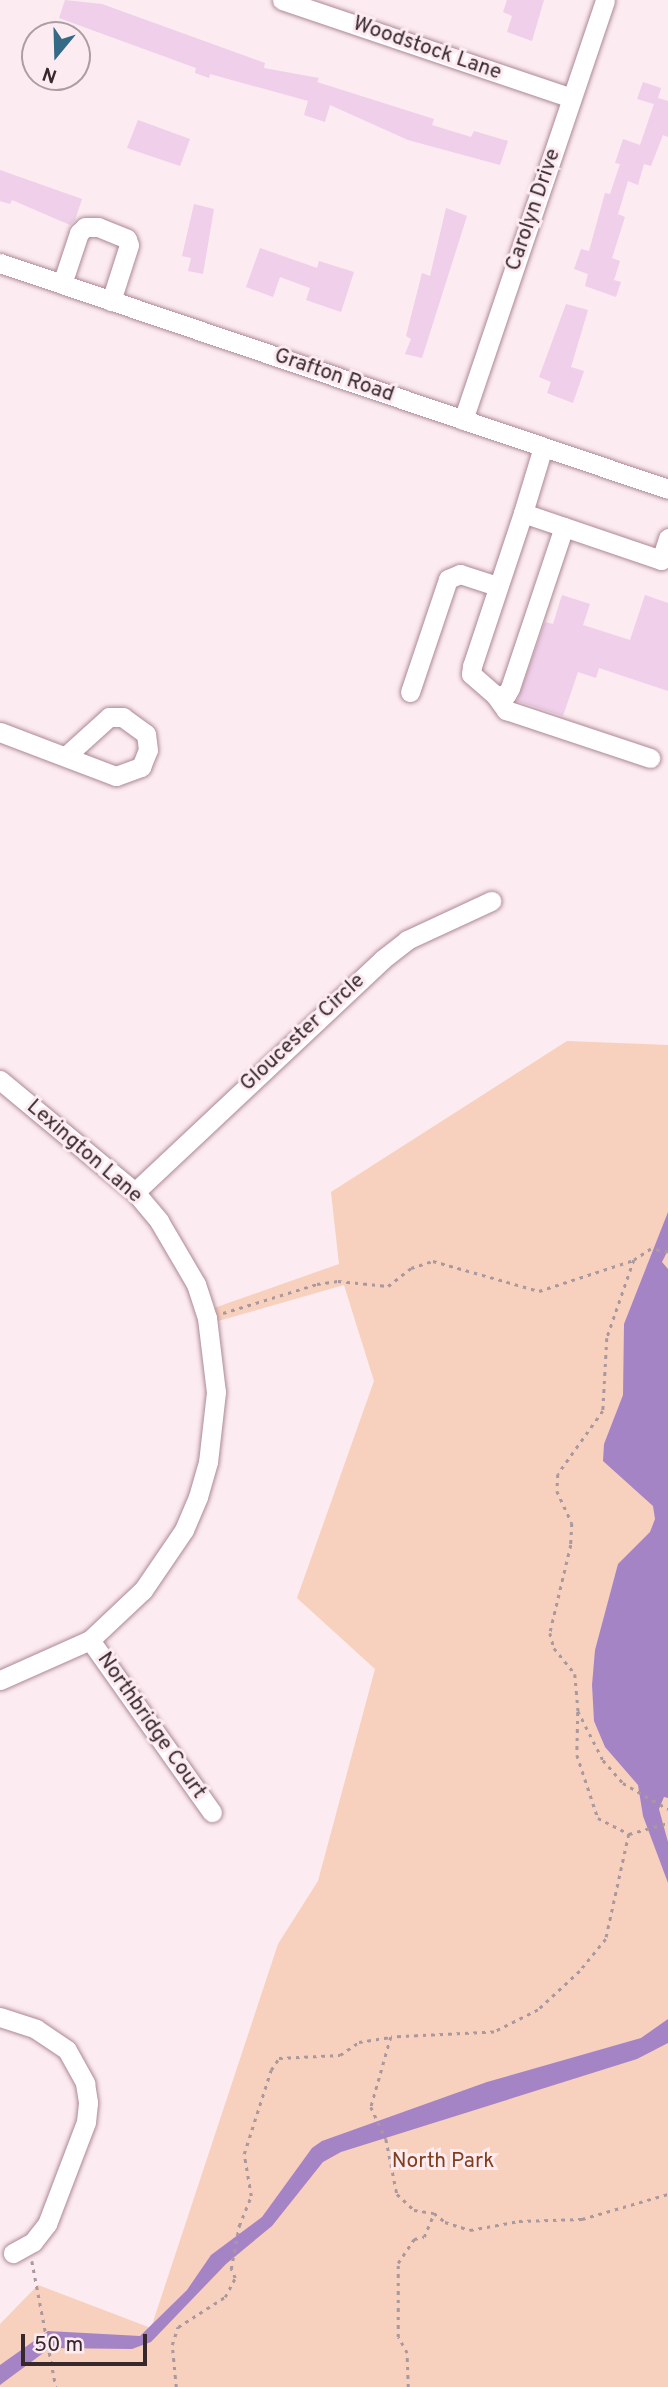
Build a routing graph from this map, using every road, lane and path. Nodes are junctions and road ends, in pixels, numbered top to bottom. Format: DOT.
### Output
graph roads {
  1 [pos="605,0"];
  2 [pos="288,1"];
  3 [pos="571,99"];
  4 [pos="0,263"];
  5 [pos="62,284"];
  6 [pos="111,301"];
  7 [pos="463,420"];
  8 [pos="543,447"];
  9 [pos="668,489"];
  10 [pos="523,513"];
  11 [pos="564,527"];
  12 [pos="668,538"];
  13 [pos="664,561"];
  14 [pos="498,586"];
  15 [pos="410,692"];
  16 [pos="495,695"];
  17 [pos="0,732"];
  18 [pos="67,755"];
  19 [pos="650,758"];
  20 [pos="491,901"];
  21 [pos="0,1080"];
  22 [pos="135,1192"];
  23 [pos="667,1252"];
  24 [pos="634,1260"];
  25 [pos="207,1318"];
  26 [pos="90,1640"];
  27 [pos="0,1679"];
  28 [pos="578,1711"];
  29 [pos="668,1809"];
  30 [pos="212,1812"];
  31 [pos="668,1823"];
  32 [pos="629,1834"];
  33 [pos="0,2017"];
  34 [pos="391,2037"];
  35 [pos="668,2194"];
  36 [pos="434,2213"];
  37 [pos="20,2249"];
  38 [pos="56,2387"];
  39 [pos="176,2387"];
  40 [pos="408,2387"];
  1 -- 3 [label="street, Carolyn Drive"];
  2 -- 3 [label="street, Woodstock Lane"];
  3 -- 7 [label="street, Carolyn Drive"];
  4 -- 5 [label="street, Grafton Road"];
  5 -- 6 [label="street, Grafton Road"];
  5 -- 6 [label="street"];
  6 -- 7 [label="street, Grafton Road"];
  7 -- 8 [label="street, Grafton Road"];
  8 -- 9 [label="street, Grafton Road"];
  8 -- 10 [label="street"];
  10 -- 11 [label="street"];
  10 -- 14 [label="street"];
  11 -- 13 [label="street"];
  11 -- 16 [label="street"];
  12 -- 13 [label="street"];
  14 -- 15 [label="street"];
  14 -- 16 [label="street"];
  16 -- 19 [label="street"];
  17 -- 18 [label="street"];
  20 -- 22 [label="street, Gloucester Circle"];
  21 -- 22 [label="street, Lexington Lane"];
  22 -- 25 [label="street, Lexington Lane"];
  23 -- 24 [label="path"];
  24 -- 25 [label="path"];
  24 -- 28 [label="path"];
  25 -- 26 [label="street, Lexington Lane"];
  26 -- 27 [label="street, Lexington Lane"];
  26 -- 30 [label="street, Northbridge Court"];
  28 -- 29 [label="path"];
  28 -- 32 [label="path"];
  31 -- 32 [label="path"];
  32 -- 34 [label="path"];
  33 -- 37 [label="street"];
  34 -- 36 [label="path"];
  34 -- 39 [label="path"];
  35 -- 36 [label="path"];
  36 -- 40 [label="path"];
  37 -- 38 [label="path"];
}
